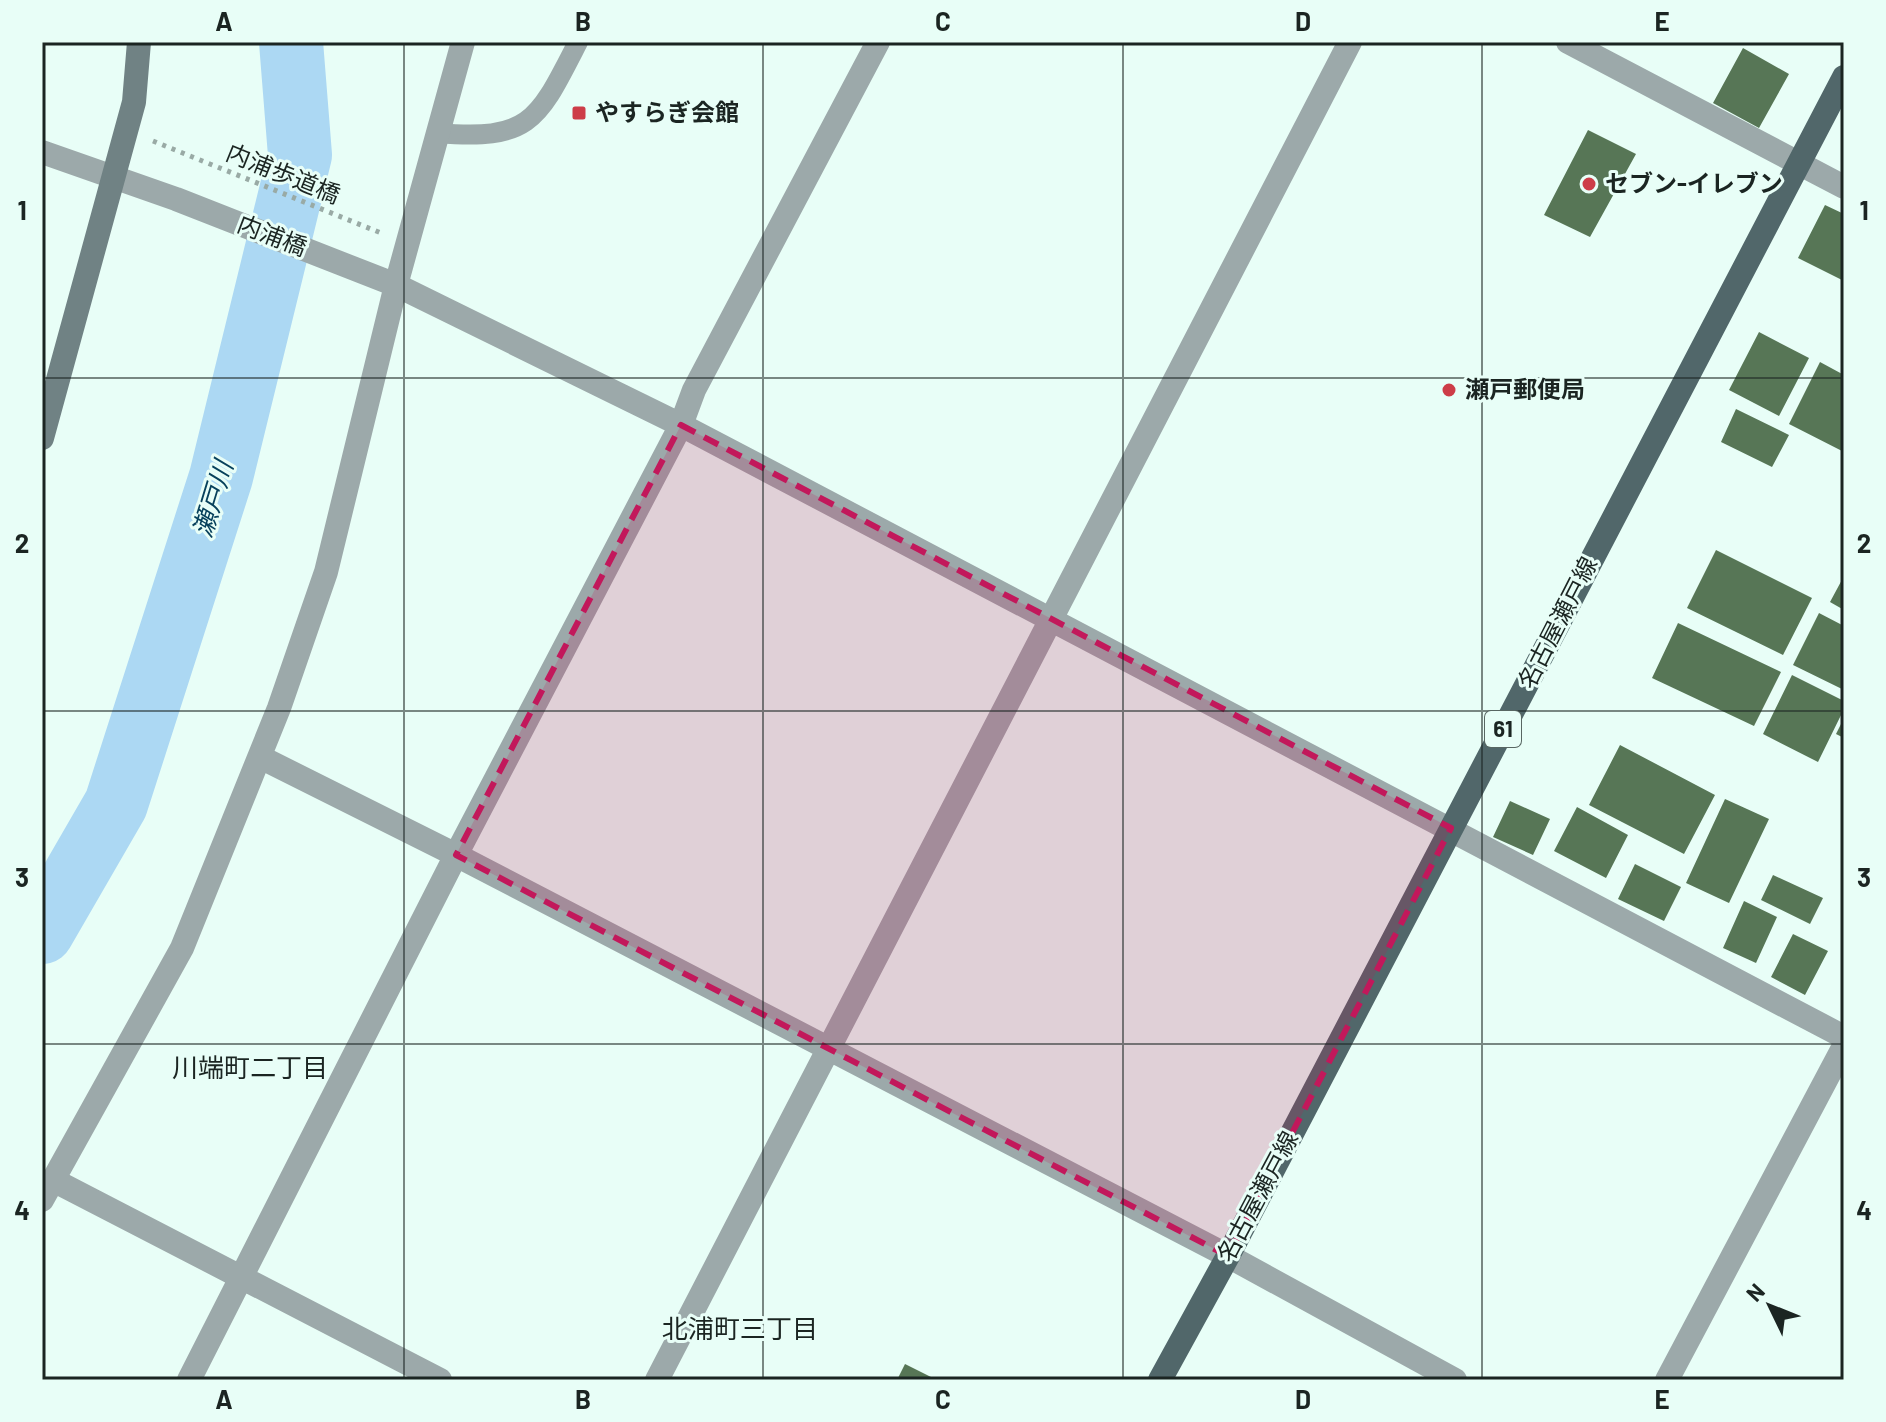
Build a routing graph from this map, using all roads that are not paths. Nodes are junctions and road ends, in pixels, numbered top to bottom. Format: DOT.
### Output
graph roads {
  1 [pos="139,42"];
  2 [pos="463,42"];
  3 [pos="578,42"];
  4 [pos="878,42"];
  5 [pos="1350,42"];
  6 [pos="1568,42"];
  7 [pos="1844,77"];
  8 [pos="438,133"];
  9 [pos="42,152"];
  10 [pos="1797,162"];
  11 [pos="111,178"];
  12 [pos="1844,187"];
  13 [pos="396,285"];
  14 [pos="681,425"];
  15 [pos="42,438"];
  16 [pos="1051,620"];
  17 [pos="260,757"];
  18 [pos="1451,828"];
  19 [pos="456,855"];
  20 [pos="1844,1037"];
  21 [pos="829,1050"];
  22 [pos="1841,1057"];
  23 [pos="48,1191"];
  24 [pos="1228,1256"];
  25 [pos="244,1277"];
  26 [pos="189,1380"];
  27 [pos="440,1380"];
  28 [pos="657,1380"];
  29 [pos="1160,1380"];
  30 [pos="1455,1380"];
  31 [pos="1667,1380"];
  1 -- 11 [label="street"];
  2 -- 8 [label="street"];
  3 -- 8 [label="lane"];
  4 -- 14 [label="street"];
  5 -- 16 [label="street"];
  6 -- 10 [label="street"];
  7 -- 10 [label="main road, 名古屋瀬戸線 / 61"];
  8 -- 13 [label="street"];
  9 -- 11 [label="street, 内浦橋"];
  10 -- 12 [label="street"];
  10 -- 18 [label="main road, 名古屋瀬戸線 / 61"];
  11 -- 13 [label="street, 内浦橋"];
  11 -- 15 [label="street"];
  13 -- 14 [label="street, 内浦橋"];
  13 -- 17 [label="street"];
  14 -- 16 [label="street, 内浦橋"];
  14 -- 19 [label="street"];
  16 -- 18 [label="street, 内浦橋"];
  16 -- 21 [label="street"];
  17 -- 19 [label="street"];
  17 -- 23 [label="street"];
  18 -- 20 [label="street, 内浦橋"];
  18 -- 24 [label="main road, 名古屋瀬戸線 / 61"];
  19 -- 21 [label="street"];
  19 -- 25 [label="street"];
  21 -- 24 [label="street"];
  21 -- 28 [label="street"];
  22 -- 31 [label="street"];
  23 -- 25 [label="street"];
  24 -- 29 [label="main road, 名古屋瀬戸線 / 61"];
  24 -- 30 [label="street"];
  25 -- 26 [label="street"];
  25 -- 27 [label="street"];
}
